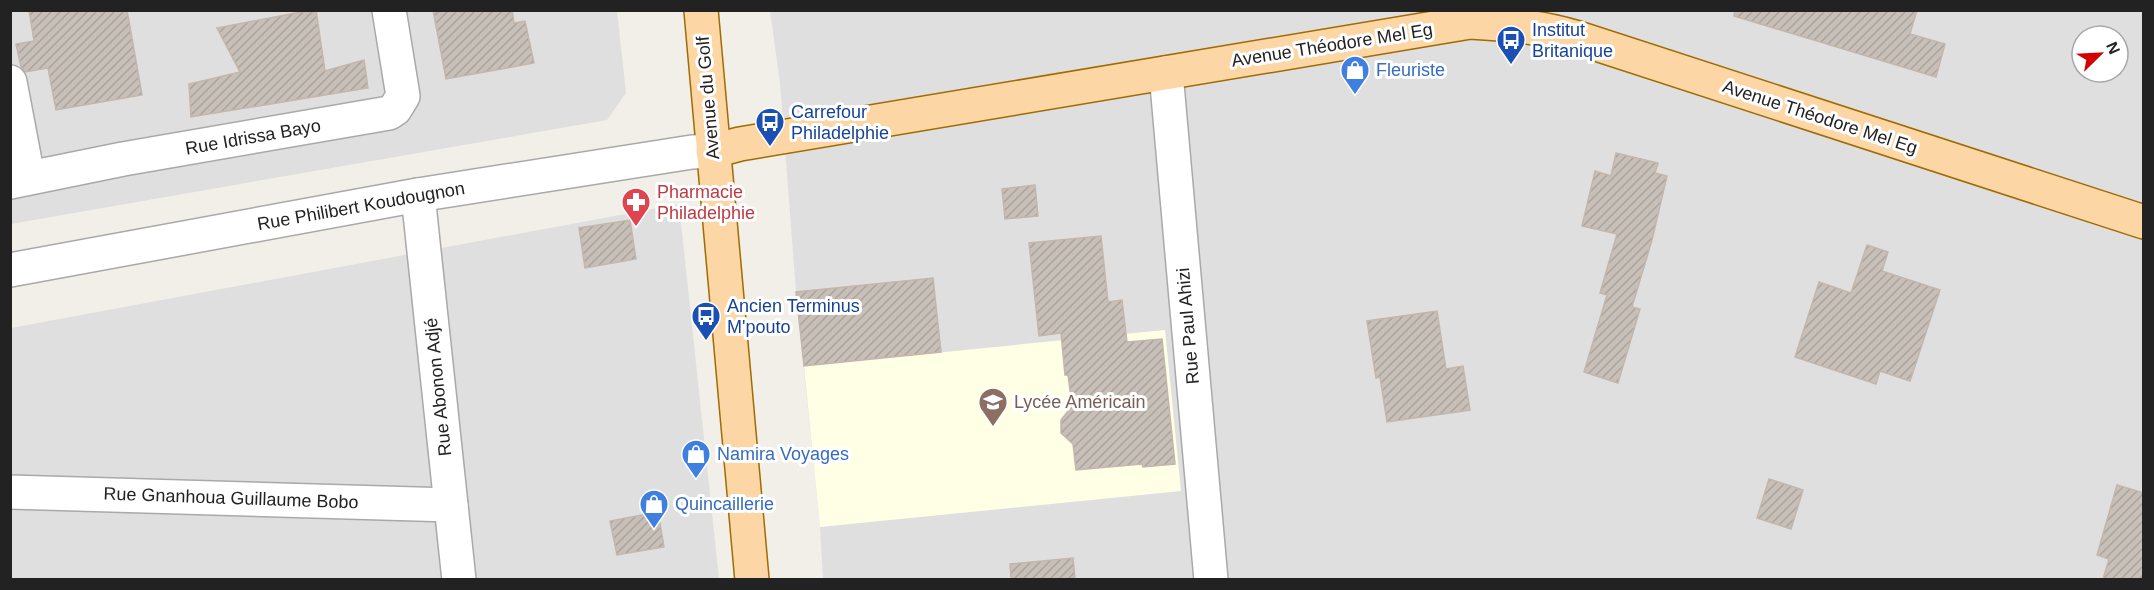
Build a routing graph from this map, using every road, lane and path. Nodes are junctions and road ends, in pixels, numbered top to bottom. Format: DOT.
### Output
graph roads {
  1 [pos="389,10"];
  2 [pos="701,10"];
  3 [pos="1471,16"];
  4 [pos="1166,73"];
  5 [pos="10,82"];
  6 [pos="713,151"];
  7 [pos="19,179"];
  8 [pos="418,195"];
  9 [pos="2144,222"];
  10 [pos="10,270"];
  11 [pos="10,492"];
  12 [pos="451,505"];
  13 [pos="459,579"];
  14 [pos="752,579"];
  15 [pos="1211,579"];
  1 -- 7 [label="street, Rue Idrissa Bayo"];
  2 -- 6 [label="main road, Avenue du Golf"];
  3 -- 4 [label="main road, Avenue Théodore Mel Eg"];
  3 -- 9 [label="main road, Avenue Théodore Mel Eg"];
  4 -- 6 [label="main road, Avenue Théodore Mel Eg"];
  4 -- 15 [label="street, Rue Paul Ahizi"];
  5 -- 7 [label="street"];
  6 -- 8 [label="street, Rue Philibert Koudougnon"];
  6 -- 14 [label="main road, Avenue du Golf"];
  8 -- 10 [label="street, Rue Philibert Koudougnon"];
  8 -- 12 [label="street, Rue Abonon Adjé"];
  11 -- 12 [label="street, Rue Gnanhoua Guillaume Bobo"];
  12 -- 13 [label="street, Rue Abonon Adjé"];
}
